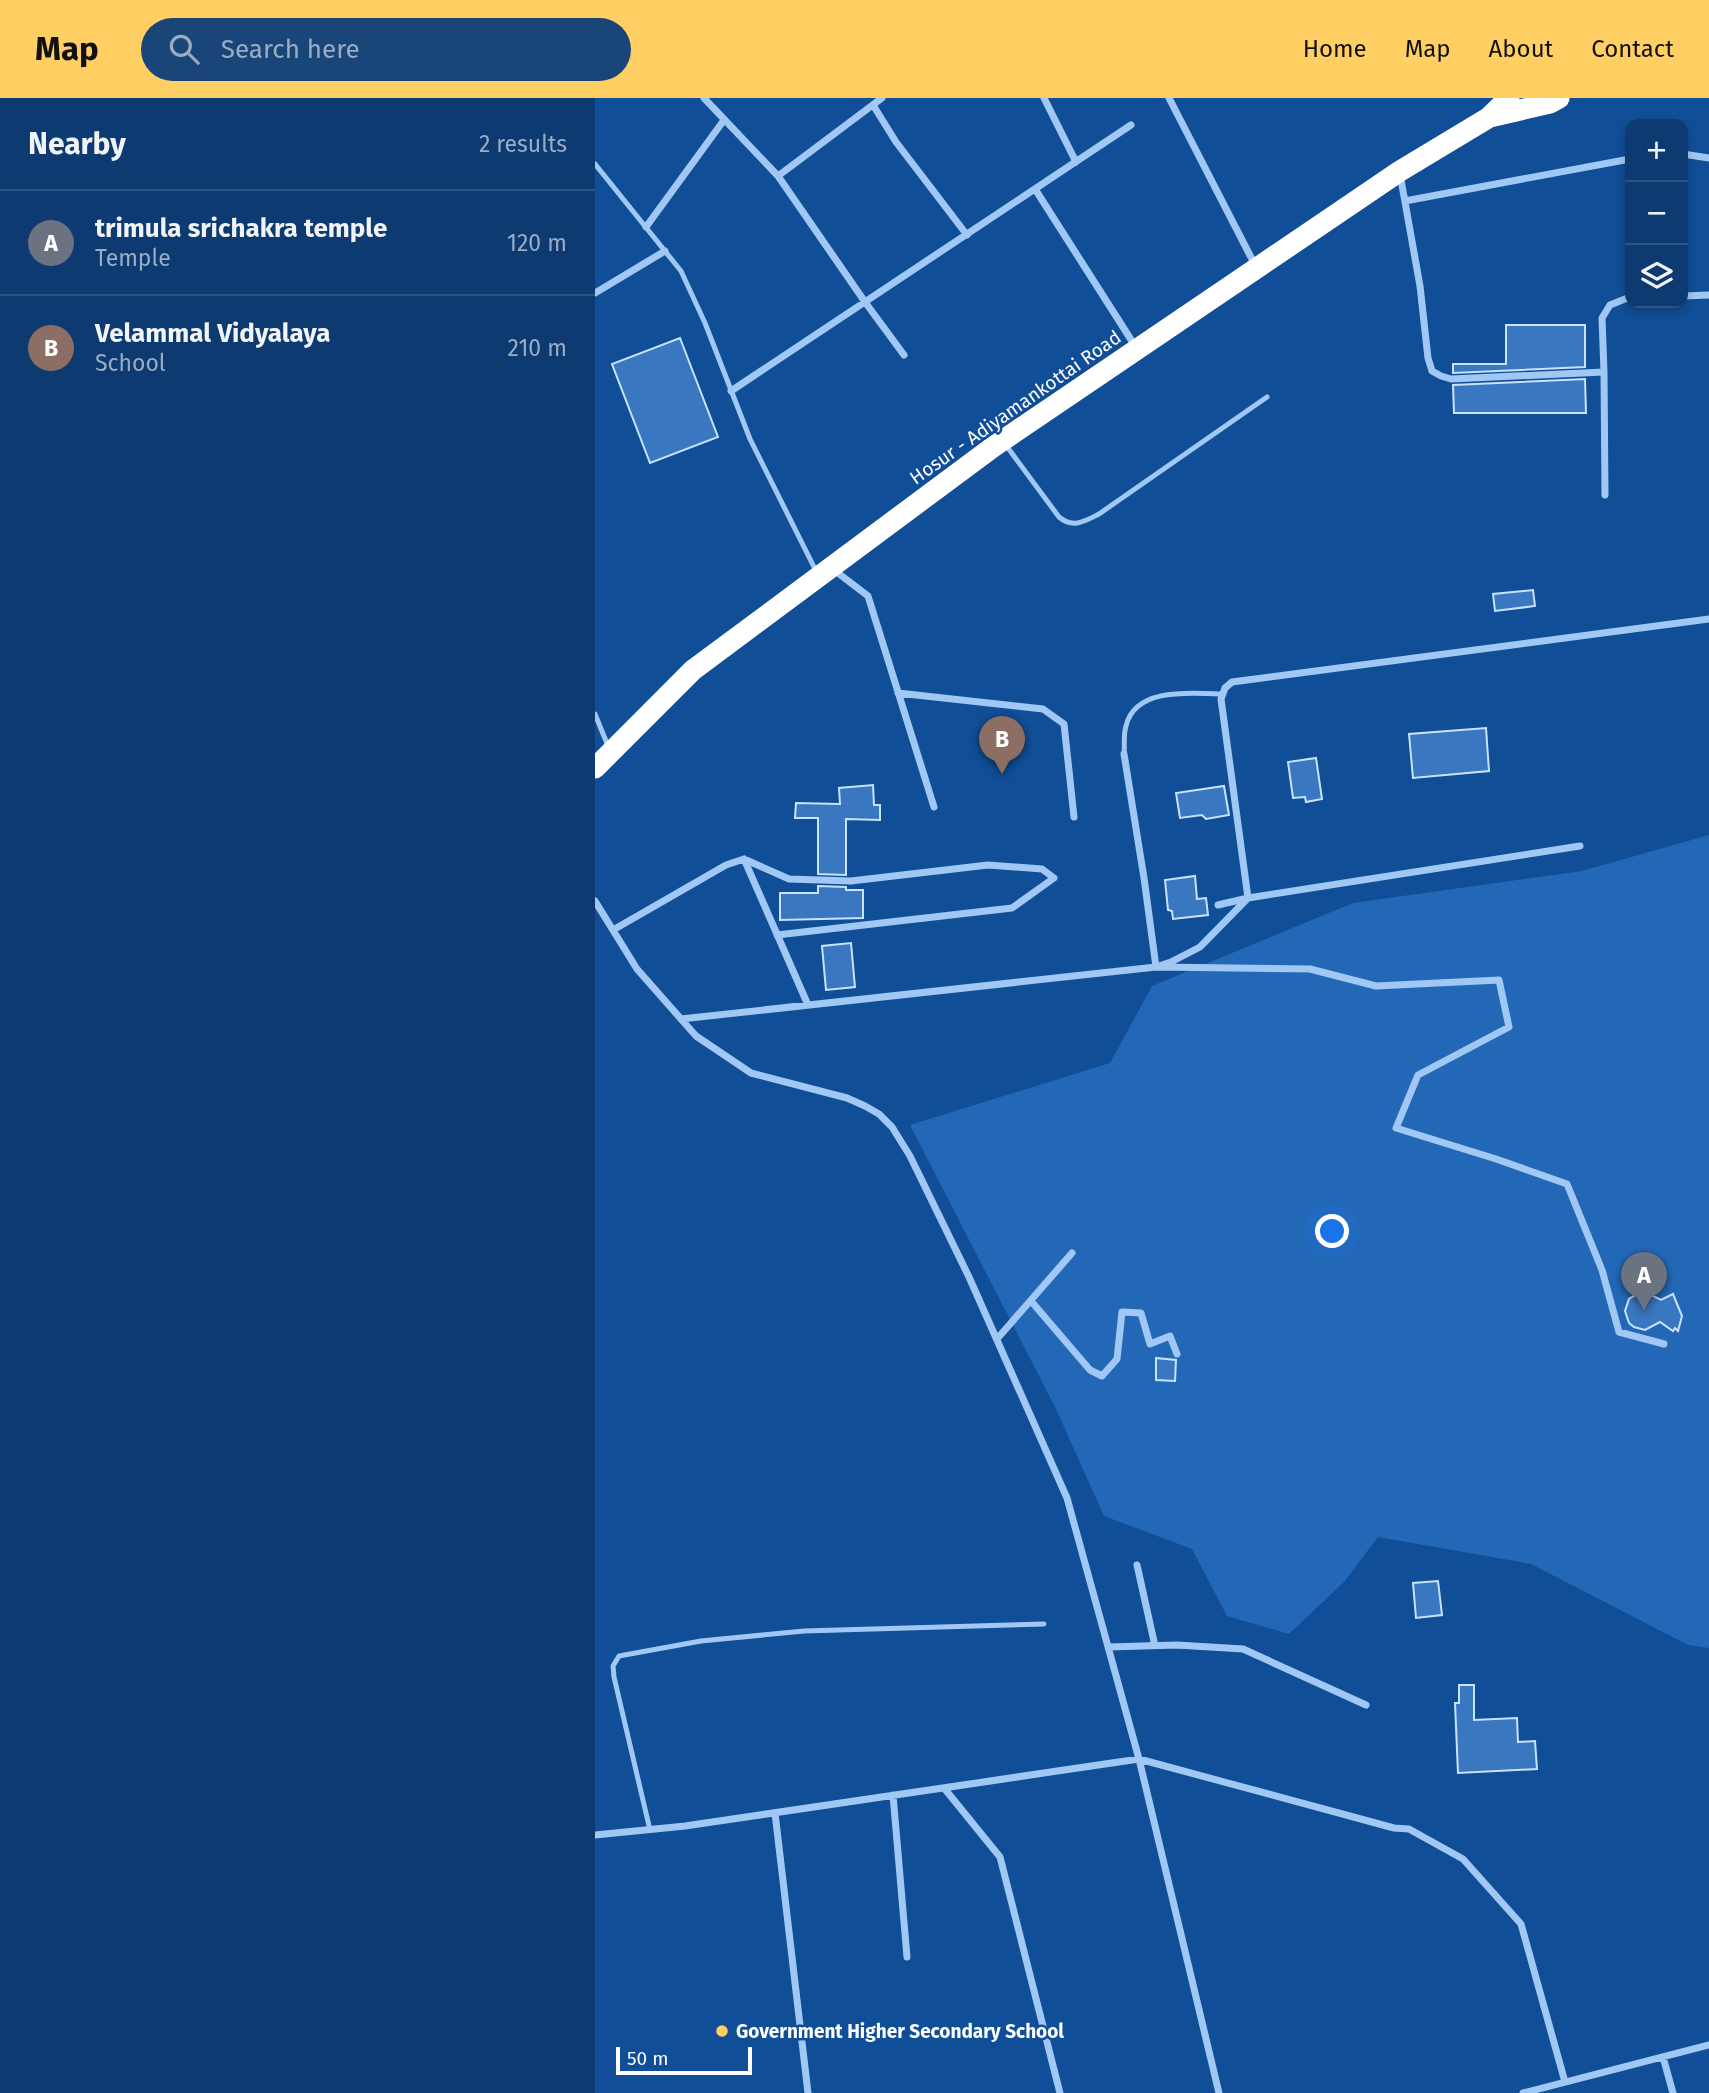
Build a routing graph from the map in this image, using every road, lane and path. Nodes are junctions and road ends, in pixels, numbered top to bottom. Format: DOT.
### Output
graph roads {
  1 [pos="704,98"];
  2 [pos="882,98"];
  3 [pos="1044,98"];
  4 [pos="1169,98"];
  5 [pos="1509,98"];
  6 [pos="1559,98"];
  7 [pos="873,105"];
  8 [pos="1488,118"];
  9 [pos="724,120"];
  10 [pos="1131,125"];
  11 [pos="1688,155"];
  12 [pos="1709,158"];
  13 [pos="1625,160"];
  14 [pos="1076,162"];
  15 [pos="595,164"];
  16 [pos="1400,171"];
  17 [pos="778,176"];
  18 [pos="1035,189"];
  19 [pos="1405,201"];
  20 [pos="646,227"];
  21 [pos="967,235"];
  22 [pos="665,251"];
  23 [pos="1257,268"];
  24 [pos="595,293"];
  25 [pos="1709,295"];
  26 [pos="1688,296"];
  27 [pos="1625,299"];
  28 [pos="865,302"];
  29 [pos="1137,349"];
  30 [pos="904,355"];
  31 [pos="1604,372"];
  32 [pos="731,391"];
  33 [pos="1267,397"];
  34 [pos="1003,440"];
  35 [pos="1605,495"];
  36 [pos="824,572"];
  37 [pos="1709,619"];
  38 [pos="898,694"];
  39 [pos="1222,694"];
  40 [pos="595,714"];
  41 [pos="611,752"];
  42 [pos="1124,754"];
  43 [pos="595,768"];
  44 [pos="934,807"];
  45 [pos="1074,817"];
  46 [pos="1580,846"];
  47 [pos="744,859"];
  48 [pos="1248,898"];
  49 [pos="595,901"];
  50 [pos="1218,905"];
  51 [pos="613,930"];
  52 [pos="777,935"];
  53 [pos="1156,967"];
  54 [pos="808,1005"];
  55 [pos="681,1019"];
  56 [pos="1072,1253"];
  57 [pos="1031,1301"];
  58 [pos="997,1339"];
  59 [pos="1664,1343"];
  60 [pos="1177,1354"];
  61 [pos="1137,1565"];
  62 [pos="1044,1624"];
  63 [pos="1155,1646"];
  64 [pos="1108,1647"];
  65 [pos="1366,1704"];
  66 [pos="1139,1759"];
  67 [pos="944,1788"];
  68 [pos="893,1795"];
  69 [pos="775,1813"];
  70 [pos="650,1830"];
  71 [pos="595,1835"];
  72 [pos="907,1957"];
  73 [pos="1709,2045"];
  74 [pos="1663,2057"];
  75 [pos="1565,2082"];
  76 [pos="808,2093"];
  77 [pos="1060,2093"];
  78 [pos="1219,2093"];
  79 [pos="1523,2093"];
  80 [pos="1674,2093"];
  1 -- 9 [label="street"];
  2 -- 7 [label="street"];
  3 -- 14 [label="street"];
  4 -- 23 [label="street"];
  5 -- 8 [label="highway, Hosur - Adiyamankottai Road"];
  6 -- 8 [label="highway, Hosur - Adiyamankottai Road"];
  7 -- 17 [label="street"];
  7 -- 21 [label="street"];
  8 -- 16 [label="highway, Hosur - Adiyamankottai Road"];
  9 -- 17 [label="street"];
  9 -- 20 [label="street"];
  10 -- 14 [label="street"];
  11 -- 12 [label="street"];
  13 -- 19 [label="street"];
  14 -- 18 [label="street"];
  15 -- 20 [label="lane"];
  16 -- 19 [label="street"];
  16 -- 23 [label="highway, Hosur - Adiyamankottai Road"];
  17 -- 28 [label="street"];
  18 -- 21 [label="street"];
  18 -- 29 [label="street"];
  19 -- 31 [label="street"];
  20 -- 22 [label="lane"];
  21 -- 28 [label="street"];
  22 -- 24 [label="street"];
  22 -- 32 [label="lane"];
  23 -- 29 [label="highway, Hosur - Adiyamankottai Road"];
  25 -- 26 [label="street"];
  27 -- 31 [label="street"];
  28 -- 30 [label="street"];
  28 -- 32 [label="street"];
  29 -- 34 [label="highway, Hosur - Adiyamankottai Road"];
  31 -- 35 [label="street"];
  32 -- 36 [label="lane"];
  33 -- 34 [label="lane"];
  34 -- 36 [label="highway, Hosur - Adiyamankottai Road"];
  36 -- 38 [label="street"];
  36 -- 41 [label="highway, Hosur - Adiyamankottai Road"];
  37 -- 39 [label="street"];
  38 -- 44 [label="street"];
  38 -- 45 [label="street"];
  39 -- 42 [label="lane"];
  39 -- 48 [label="street"];
  40 -- 41 [label="lane"];
  41 -- 43 [label="highway, Hosur - Adiyamankottai Road"];
  42 -- 53 [label="street"];
  46 -- 48 [label="street"];
  47 -- 51 [label="street"];
  47 -- 52 [label="street"];
  47 -- 52 [label="street"];
  48 -- 50 [label="street"];
  48 -- 53 [label="street"];
  49 -- 51 [label="street"];
  51 -- 55 [label="street"];
  52 -- 54 [label="street"];
  53 -- 54 [label="street"];
  53 -- 59 [label="street"];
  54 -- 55 [label="street"];
  55 -- 58 [label="street"];
  56 -- 57 [label="street"];
  57 -- 58 [label="street"];
  57 -- 60 [label="street"];
  58 -- 64 [label="street"];
  61 -- 63 [label="street"];
  62 -- 70 [label="lane"];
  63 -- 64 [label="street"];
  63 -- 65 [label="street"];
  64 -- 66 [label="street"];
  66 -- 67 [label="street"];
  66 -- 75 [label="street"];
  66 -- 78 [label="street"];
  67 -- 68 [label="street"];
  67 -- 77 [label="street"];
  68 -- 69 [label="street"];
  68 -- 72 [label="street"];
  69 -- 70 [label="street"];
  69 -- 76 [label="street"];
  70 -- 71 [label="street"];
  73 -- 74 [label="street"];
  74 -- 75 [label="street"];
  74 -- 80 [label="street"];
  75 -- 79 [label="street"];
}
